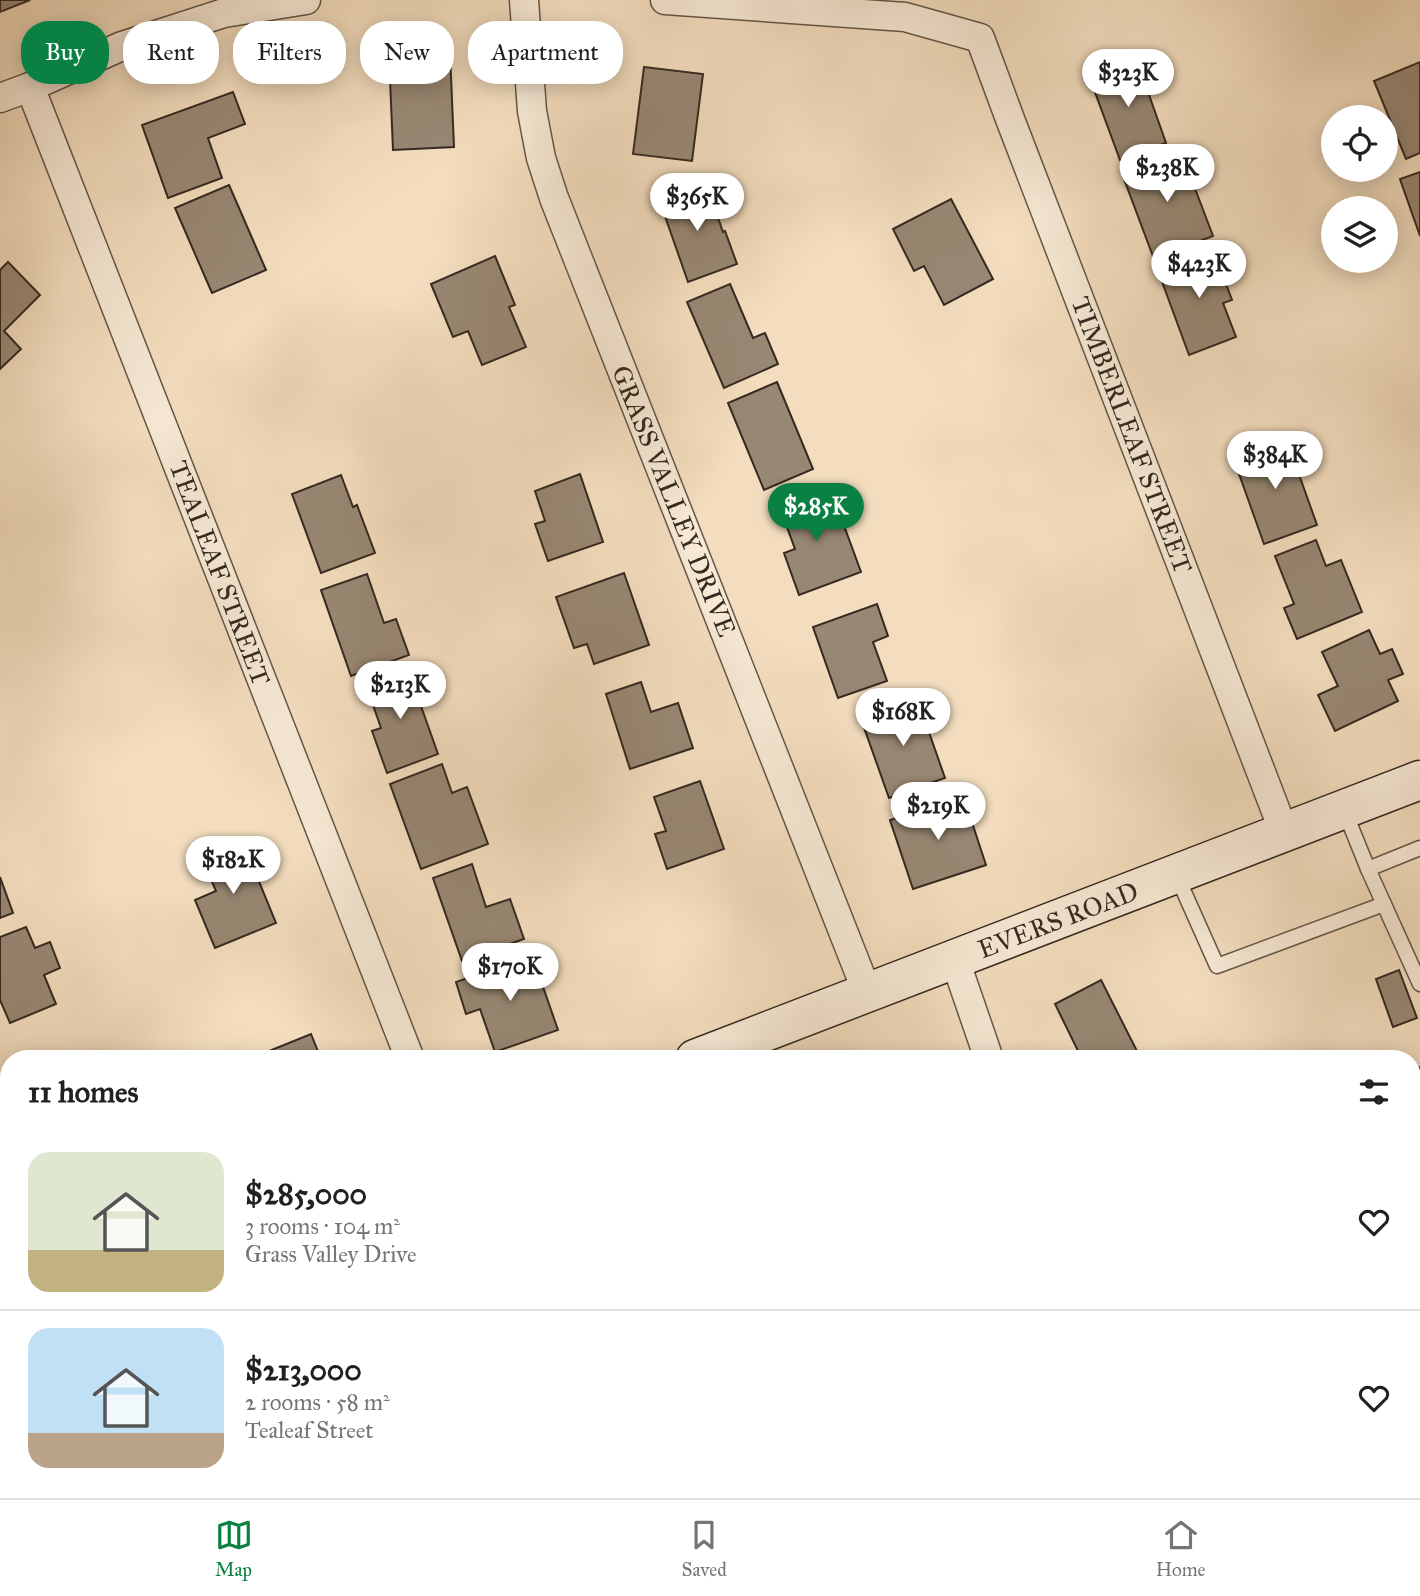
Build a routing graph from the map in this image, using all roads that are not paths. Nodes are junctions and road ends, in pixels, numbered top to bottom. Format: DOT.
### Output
graph roads {
  1 [pos="306,0"];
  2 [pos="524,0"];
  3 [pos="665,0"];
  4 [pos="30,87"];
  5 [pos="0,98"];
  6 [pos="1420,780"];
  7 [pos="1344,809"];
  8 [pos="1284,832"];
  9 [pos="1420,849"];
  10 [pos="1368,869"];
  11 [pos="1176,874"];
  12 [pos="1384,904"];
  13 [pos="955,960"];
  14 [pos="1420,984"];
  15 [pos="867,992"];
  16 [pos="406,1050"];
  17 [pos="718,1050"];
  18 [pos="986,1050"];
  1 -- 4 [label="street"];
  2 -- 15 [label="street, GRASS VALLEY DRIVE"];
  3 -- 8 [label="street, TIMBERLEAF STREET"];
  4 -- 5 [label="street"];
  4 -- 16 [label="street, TEALEAF STREET"];
  6 -- 7 [label="main road, EVERS ROAD"];
  7 -- 8 [label="main road, EVERS ROAD"];
  7 -- 10 [label="lane"];
  8 -- 11 [label="main road, EVERS ROAD"];
  9 -- 10 [label="lane"];
  10 -- 12 [label="lane"];
  11 -- 12 [label="lane"];
  11 -- 13 [label="main road, EVERS ROAD"];
  12 -- 14 [label="lane"];
  13 -- 15 [label="main road, EVERS ROAD"];
  13 -- 18 [label="street"];
  15 -- 17 [label="main road, EVERS ROAD"];
}
